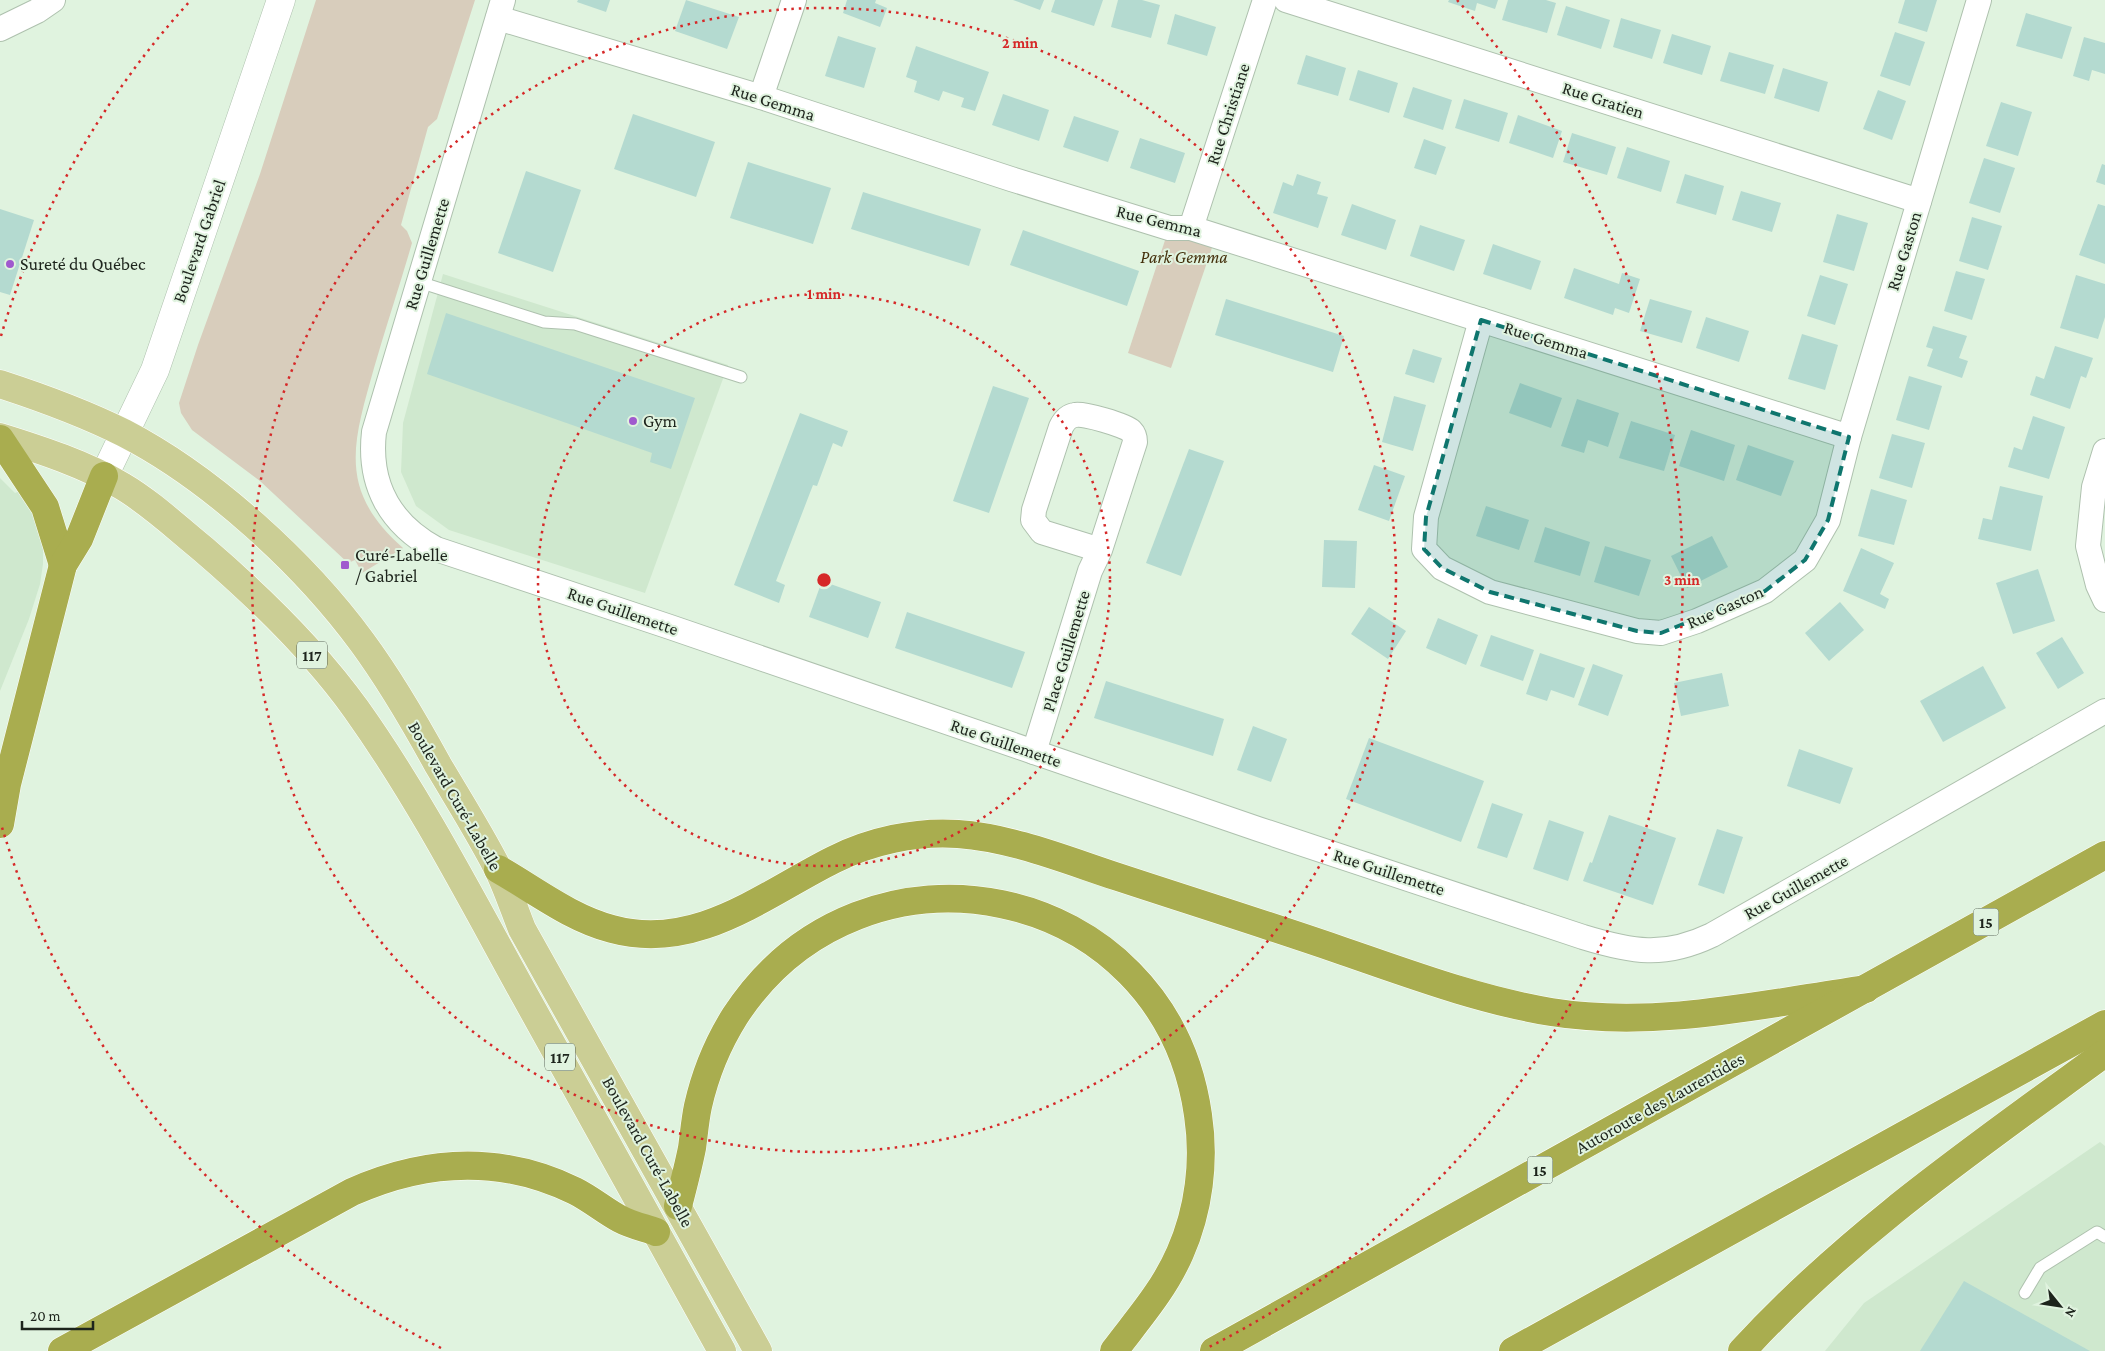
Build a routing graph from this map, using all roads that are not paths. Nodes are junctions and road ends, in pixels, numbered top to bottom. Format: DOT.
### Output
graph roads {
  1 [pos="53,0"];
  2 [pos="281,0"];
  3 [pos="794,0"];
  4 [pos="1265,0"];
  5 [pos="1286,0"];
  6 [pos="1979,0"];
  7 [pos="501,9"];
  8 [pos="0,29"];
  9 [pos="761,97"];
  10 [pos="1919,201"];
  11 [pos="1191,228"];
  12 [pos="419,282"];
  13 [pos="1481,320"];
  14 [pos="741,377"];
  15 [pos="0,384"];
  16 [pos="126,434"];
  17 [pos="1849,437"];
  18 [pos="0,438"];
  19 [pos="2105,451"];
  20 [pos="104,476"];
  21 [pos="1100,550"];
  22 [pos="63,564"];
  23 [pos="2105,600"];
  24 [pos="2105,711"];
  25 [pos="1034,752"];
  26 [pos="0,824"];
  27 [pos="2105,855"];
  28 [pos="498,869"];
  29 [pos="1866,989"];
  30 [pos="2105,1024"];
  31 [pos="2105,1053"];
  32 [pos="678,1206"];
  33 [pos="656,1232"];
  34 [pos="2105,1237"];
  35 [pos="2025,1293"];
  36 [pos="62,1351"];
  37 [pos="722,1351"];
  38 [pos="758,1351"];
  39 [pos="1114,1351"];
  40 [pos="1214,1351"];
  41 [pos="1513,1351"];
  42 [pos="1742,1351"];
  1 -- 8 [label="street"];
  2 -- 16 [label="street, Boulevard Gabriel"];
  3 -- 9 [label="street"];
  4 -- 11 [label="street, Rue Christiane"];
  5 -- 10 [label="street, Rue Gratien"];
  6 -- 10 [label="street, Rue Gaston"];
  7 -- 9 [label="street, Rue Gemma"];
  7 -- 12 [label="street, Rue Guillemette"];
  9 -- 11 [label="street, Rue Gemma"];
  10 -- 17 [label="street, Rue Gaston"];
  11 -- 13 [label="street, Rue Gemma"];
  12 -- 14 [label="lane"];
  12 -- 25 [label="street, Rue Guillemette"];
  13 -- 17 [label="street, Rue Gemma"];
  13 -- 17 [label="street, Rue Gaston"];
  15 -- 16 [label="main road, Boulevard Curé-Labelle / 117"];
  16 -- 20 [label="street, Boulevard Gabriel"];
  16 -- 28 [label="main road, Boulevard Curé-Labelle / 117"];
  18 -- 20 [label="main road, Boulevard Curé-Labelle / 117"];
  18 -- 22 [label="highway"];
  19 -- 23 [label="street"];
  20 -- 22 [label="highway"];
  20 -- 33 [label="main road, Boulevard Curé-Labelle / 117"];
  21 -- 21 [label="street, Place Guillemette"];
  21 -- 25 [label="street, Place Guillemette"];
  22 -- 26 [label="highway"];
  24 -- 25 [label="street, Rue Guillemette"];
  27 -- 29 [label="highway, Autoroute des Laurentides / 15"];
  28 -- 29 [label="highway"];
  28 -- 32 [label="main road, Boulevard Curé-Labelle / 117"];
  29 -- 40 [label="highway, Autoroute des Laurentides / 15"];
  30 -- 41 [label="highway"];
  31 -- 42 [label="highway"];
  32 -- 38 [label="main road, Boulevard Curé-Labelle / 117"];
  32 -- 39 [label="highway"];
  33 -- 36 [label="highway"];
  33 -- 37 [label="main road, Boulevard Curé-Labelle / 117"];
  34 -- 35 [label="lane"];
}
